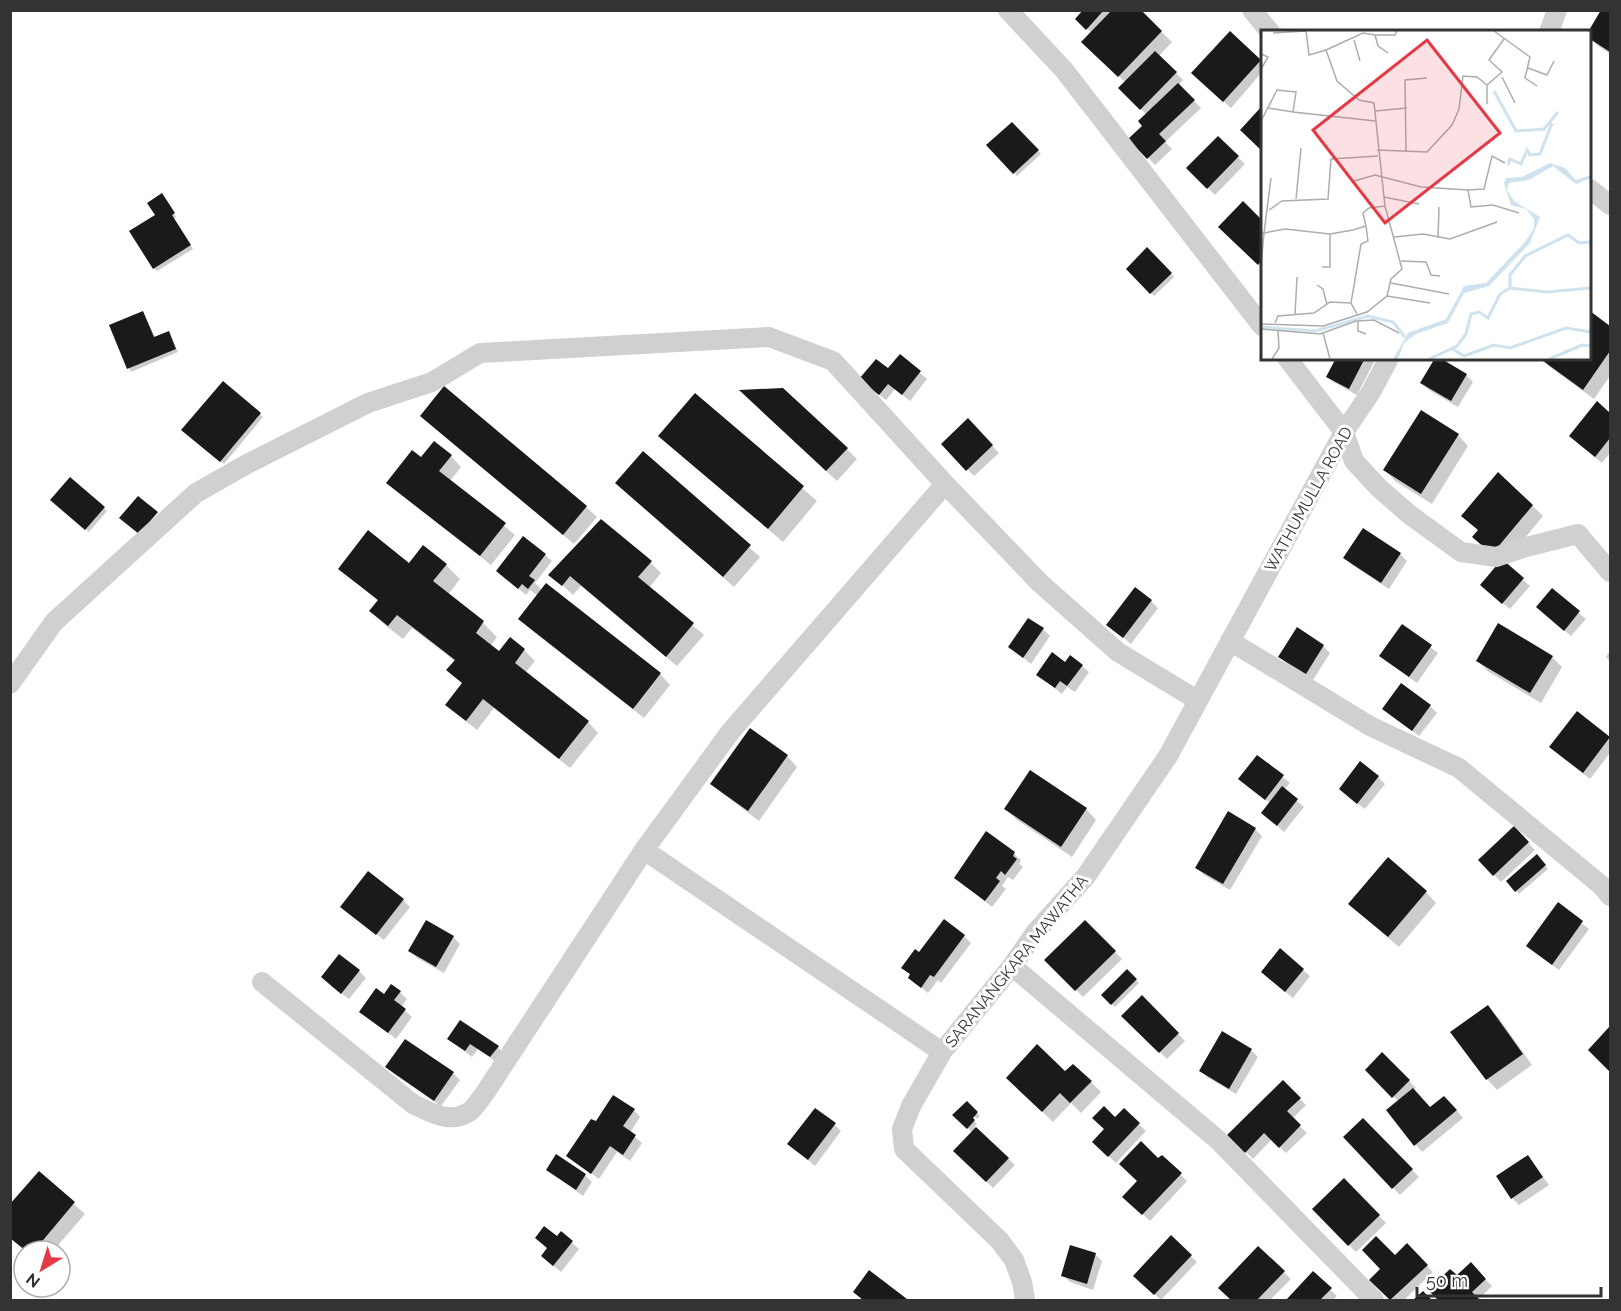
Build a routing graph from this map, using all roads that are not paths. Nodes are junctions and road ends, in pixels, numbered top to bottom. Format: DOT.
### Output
graph roads {
  1 [pos="1008,10"];
  2 [pos="1252,10"];
  3 [pos="1557,10"];
  4 [pos="1268,30"];
  5 [pos="1550,30"];
  6 [pos="1591,190"];
  7 [pos="1611,205"];
  8 [pos="1261,323"];
  9 [pos="1289,360"];
  10 [pos="1388,360"];
  11 [pos="1344,432"];
  12 [pos="945,484"];
  13 [pos="1611,572"];
  14 [pos="1230,641"];
  15 [pos="10,684"];
  16 [pos="1197,700"];
  17 [pos="644,850"];
  18 [pos="1611,896"];
  19 [pos="1012,966"];
  20 [pos="262,982"];
  21 [pos="942,1052"];
  22 [pos="1025,1300"];
  23 [pos="1374,1300"];
  1 -- 8 [label="street"];
  2 -- 4 [label="street"];
  3 -- 5 [label="street"];
  6 -- 7 [label="street"];
  9 -- 11 [label="street"];
  10 -- 11 [label="street, WATHUMULLA ROAD"];
  11 -- 13 [label="street"];
  11 -- 14 [label="street, WATHUMULLA ROAD"];
  12 -- 15 [label="street"];
  12 -- 16 [label="street"];
  12 -- 17 [label="street"];
  14 -- 16 [label="street, SARANANGKARA MAWATHA"];
  14 -- 18 [label="street"];
  16 -- 19 [label="street, SARANANGKARA MAWATHA"];
  17 -- 20 [label="street"];
  17 -- 21 [label="street"];
  19 -- 21 [label="street, SARANANGKARA MAWATHA"];
  19 -- 23 [label="street"];
  21 -- 22 [label="street, SARANANGKARA MAWATHA"];
}
